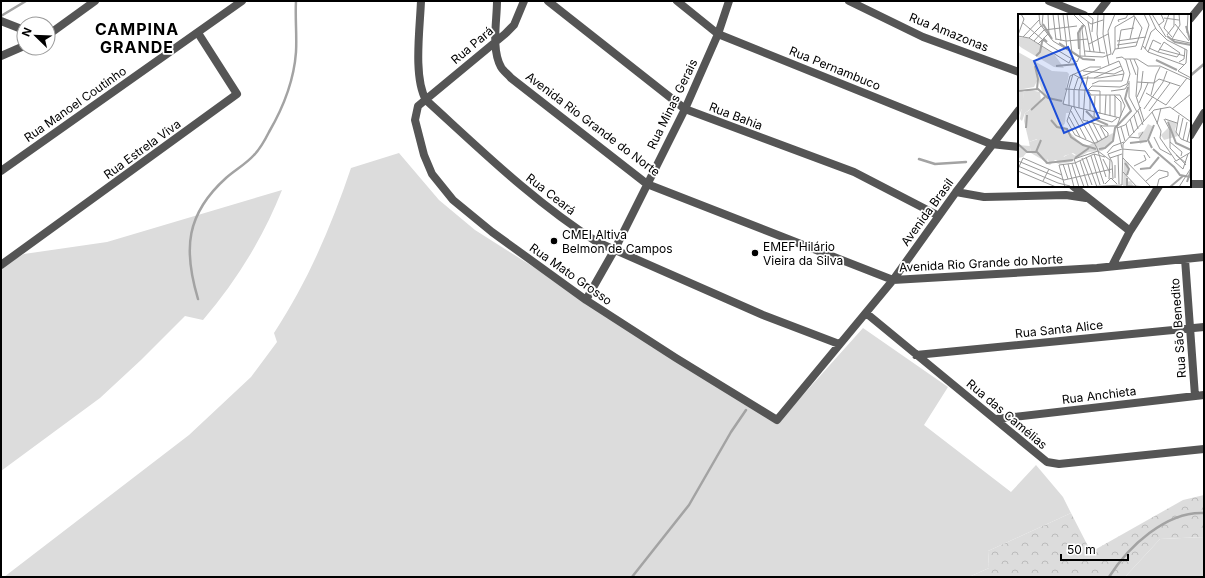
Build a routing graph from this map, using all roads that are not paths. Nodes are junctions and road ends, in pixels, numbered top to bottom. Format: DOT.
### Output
graph roads {
  1 [pos="95,1"];
  2 [pos="242,1"];
  3 [pos="421,1"];
  4 [pos="497,1"];
  5 [pos="524,1"];
  6 [pos="548,1"];
  7 [pos="677,1"];
  8 [pos="729,1"];
  9 [pos="849,1"];
  10 [pos="1049,1"];
  11 [pos="1107,1"];
  12 [pos="1204,2"];
  13 [pos="1082,14"];
  14 [pos="1097,14"];
  15 [pos="1191,18"];
  16 [pos="1,21"];
  17 [pos="16,27"];
  18 [pos="56,29"];
  19 [pos="198,33"];
  20 [pos="718,34"];
  21 [pos="496,42"];
  22 [pos="16,49"];
  23 [pos="1,56"];
  24 [pos="1018,72"];
  25 [pos="426,100"];
  26 [pos="685,109"];
  27 [pos="1018,111"];
  28 [pos="1204,113"];
  29 [pos="1191,134"];
  30 [pos="991,144"];
  31 [pos="1018,147"];
  32 [pos="1,171"];
  33 [pos="647,184"];
  34 [pos="1191,184"];
  35 [pos="1204,184"];
  36 [pos="1074,187"];
  37 [pos="1158,187"];
  38 [pos="956,192"];
  39 [pos="1086,198"];
  40 [pos="939,216"];
  41 [pos="1130,231"];
  42 [pos="615,249"];
  43 [pos="1204,257"];
  44 [pos="1185,259"];
  45 [pos="2,262"];
  46 [pos="1112,266"];
  47 [pos="893,280"];
  48 [pos="586,300"];
  49 [pos="866,313"];
  50 [pos="1204,327"];
  51 [pos="1190,328"];
  52 [pos="839,344"];
  53 [pos="916,355"];
  54 [pos="1204,395"];
  55 [pos="1195,396"];
  56 [pos="996,419"];
  57 [pos="777,420"];
  58 [pos="1204,449"];
  1 -- 18 [label="street"];
  2 -- 19 [label="street, Rua Manoel Coutinho"];
  3 -- 25 [label="street, Rua Ceará"];
  4 -- 21 [label="street, Avenida Rio Grande do Norte"];
  5 -- 21 [label="street, Rua Pará"];
  6 -- 26 [label="street, Rua Bahia"];
  7 -- 20 [label="street, Rua Pernambuco"];
  8 -- 20 [label="street, Rua Minas Gerais"];
  9 -- 24 [label="street, Rua Amazonas"];
  10 -- 13 [label="street"];
  11 -- 14 [label="street"];
  12 -- 15 [label="street"];
  16 -- 17 [label="street"];
  19 -- 32 [label="street, Rua Manoel Coutinho"];
  19 -- 45 [label="street, Rua Estrela Viva"];
  20 -- 26 [label="street, Rua Minas Gerais"];
  20 -- 30 [label="street, Rua Pernambuco"];
  21 -- 25 [label="street, Rua Pará"];
  21 -- 33 [label="street, Avenida Rio Grande do Norte"];
  22 -- 23 [label="street"];
  25 -- 42 [label="street, Rua Ceará"];
  25 -- 48 [label="street, Rua Mato Grosso"];
  26 -- 33 [label="street, Rua Minas Gerais"];
  26 -- 40 [label="street, Rua Bahia"];
  27 -- 30 [label="street, Avenida Brasil"];
  28 -- 29 [label="street"];
  30 -- 31 [label="street, Rua Pernambuco"];
  30 -- 38 [label="street, Avenida Brasil"];
  33 -- 42 [label="street, Rua Minas Gerais"];
  33 -- 47 [label="street, Avenida Rio Grande do Norte"];
  34 -- 35 [label="street"];
  36 -- 39 [label="street"];
  37 -- 41 [label="street"];
  38 -- 39 [label="street"];
  38 -- 40 [label="street, Avenida Brasil"];
  39 -- 41 [label="street"];
  40 -- 47 [label="street, Avenida Brasil"];
  41 -- 46 [label="street"];
  42 -- 48 [label="street, Rua Minas Gerais"];
  42 -- 52 [label="street, Rua Ceará"];
  43 -- 44 [label="street, Avenida Rio Grande do Norte"];
  44 -- 46 [label="street, Avenida Rio Grande do Norte"];
  44 -- 51 [label="street, Rua São Benedito"];
  46 -- 47 [label="street, Avenida Rio Grande do Norte"];
  47 -- 49 [label="street, Avenida Brasil"];
  48 -- 57 [label="street, Rua Mato Grosso"];
  49 -- 52 [label="street, Avenida Brasil"];
  49 -- 53 [label="street, Rua das Camélias"];
  50 -- 51 [label="street, Rua Santa Alice"];
  51 -- 53 [label="street, Rua Santa Alice"];
  51 -- 55 [label="street, Rua São Benedito"];
  52 -- 57 [label="street, Avenida Brasil"];
  53 -- 56 [label="street, Rua das Camélias"];
  54 -- 55 [label="street, Rua Anchieta"];
  55 -- 56 [label="street, Rua Anchieta"];
  56 -- 58 [label="street, Rua das Camélias"];
}
